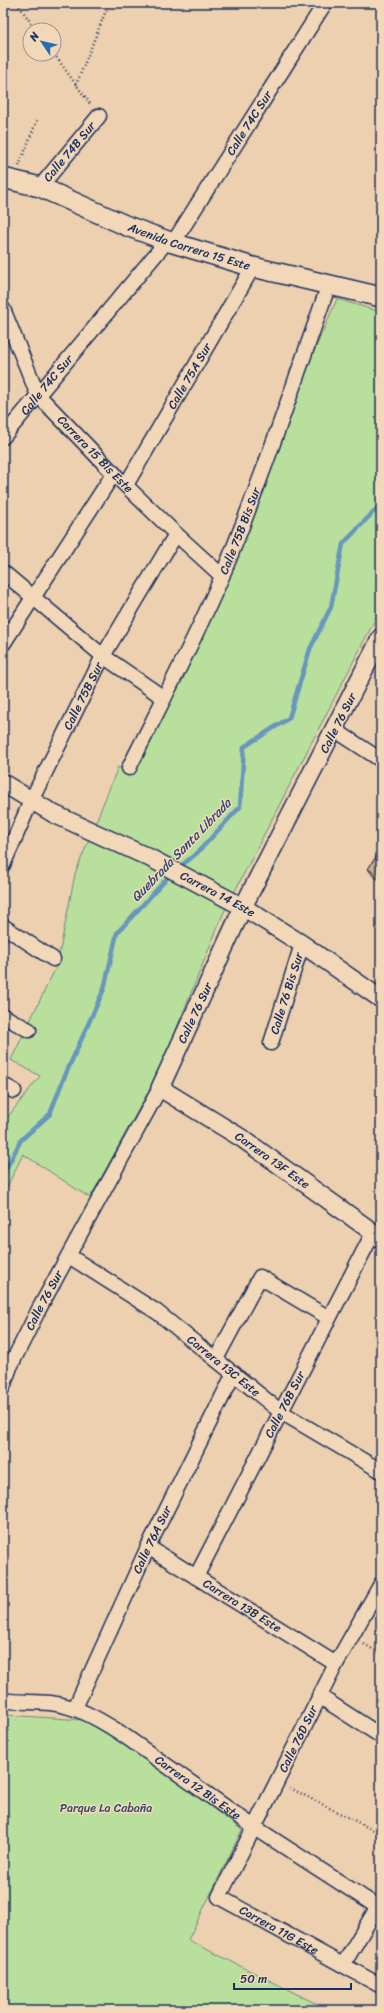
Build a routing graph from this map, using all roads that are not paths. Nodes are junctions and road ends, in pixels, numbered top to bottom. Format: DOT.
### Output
graph roads {
  1 [pos="325,3"];
  2 [pos="99,116"];
  3 [pos="8,178"];
  4 [pos="40,187"];
  5 [pos="170,242"];
  6 [pos="253,267"];
  7 [pos="329,284"];
  8 [pos="381,297"];
  9 [pos="3,309"];
  10 [pos="38,395"];
  11 [pos="3,436"];
  12 [pos="114,473"];
  13 [pos="126,485"];
  14 [pos="176,534"];
  15 [pos="3,572"];
  16 [pos="222,576"];
  17 [pos="33,597"];
  18 [pos="381,637"];
  19 [pos="3,644"];
  20 [pos="103,656"];
  21 [pos="164,698"];
  22 [pos="335,730"];
  23 [pos="381,760"];
  24 [pos="129,768"];
  25 [pos="3,783"];
  26 [pos="30,801"];
  27 [pos="3,864"];
  28 [pos="243,907"];
  29 [pos="3,926"];
  30 [pos="302,944"];
  31 [pos="53,960"];
  32 [pos="381,999"];
  33 [pos="3,1016"];
  34 [pos="29,1030"];
  35 [pos="271,1043"];
  36 [pos="160,1088"];
  37 [pos="377,1235"];
  38 [pos="69,1256"];
  39 [pos="329,1318"];
  40 [pos="216,1360"];
  41 [pos="234,1373"];
  42 [pos="3,1387"];
  43 [pos="281,1412"];
  44 [pos="381,1471"];
  45 [pos="148,1547"];
  46 [pos="196,1577"];
  47 [pos="381,1584"];
  48 [pos="336,1664"];
  49 [pos="320,1696"];
  50 [pos="3,1700"];
  51 [pos="75,1708"];
  52 [pos="381,1736"];
  53 [pos="254,1827"];
  54 [pos="219,1897"];
  55 [pos="380,1906"];
  56 [pos="343,1965"];
  57 [pos="381,1986"];
  1 -- 5 [label="street, Calle 74C Sur"];
  2 -- 4 [label="street, Calle 74B Sur"];
  3 -- 4 [label="main road, Avenida Carrera 15 Este"];
  4 -- 5 [label="main road, Avenida Carrera 15 Este"];
  5 -- 6 [label="main road, Avenida Carrera 15 Este"];
  5 -- 10 [label="street, Calle 74C Sur"];
  6 -- 7 [label="main road, Avenida Carrera 15 Este"];
  6 -- 13 [label="street, Calle 75A Sur"];
  7 -- 8 [label="main road, Avenida Carrera 15 Este"];
  7 -- 16 [label="street, Calle 75B Bis Sur"];
  9 -- 10 [label="street, Carrera 15 Bis Este"];
  10 -- 11 [label="street, Calle 74C Sur"];
  10 -- 12 [label="street, Carrera 15 Bis Este"];
  12 -- 13 [label="street, Carrera 15 Bis Este"];
  12 -- 17 [label="street"];
  13 -- 14 [label="street, Carrera 15 Bis Este"];
  14 -- 16 [label="street, Carrera 15 Bis Este"];
  14 -- 20 [label="street, Calle 75B Sur"];
  15 -- 17 [label="street"];
  16 -- 21 [label="street, Calle 75B Bis Sur"];
  17 -- 19 [label="street"];
  17 -- 20 [label="street"];
  18 -- 22 [label="street, Calle 76 Sur"];
  20 -- 21 [label="street"];
  20 -- 26 [label="street, Calle 75B Sur"];
  21 -- 24 [label="street, Calle 75B Bis Sur"];
  22 -- 23 [label="street"];
  22 -- 28 [label="street, Calle 76 Sur"];
  25 -- 26 [label="street, Carrera 14 Este"];
  26 -- 27 [label="street, Calle 75B Sur"];
  26 -- 28 [label="street, Carrera 14 Este"];
  28 -- 30 [label="street, Carrera 14 Este"];
  28 -- 36 [label="street, Calle 76 Sur"];
  29 -- 31 [label="street"];
  30 -- 32 [label="street, Carrera 14 Este"];
  30 -- 35 [label="street, Calle 76 Bis Sur"];
  33 -- 34 [label="street"];
  36 -- 37 [label="street, Carrera 13F Este"];
  36 -- 38 [label="street, Calle 76 Sur"];
  37 -- 39 [label="street, Calle 76B Sur"];
  38 -- 40 [label="street, Carrera 13C Este"];
  38 -- 42 [label="street, Calle 76 Sur"];
  39 -- 40 [label="street"];
  39 -- 43 [label="street, Calle 76B Sur"];
  40 -- 41 [label="street, Carrera 13C Este"];
  41 -- 43 [label="street, Carrera 13C Este"];
  41 -- 45 [label="street, Calle 76A Sur"];
  43 -- 44 [label="street, Carrera 13C Este"];
  43 -- 46 [label="street, Calle 76B Sur"];
  45 -- 46 [label="street, Carrera 13B Este"];
  45 -- 51 [label="street, Calle 76A Sur"];
  46 -- 48 [label="street, Carrera 13B Este"];
  47 -- 48 [label="street, Calle 76D Sur"];
  48 -- 49 [label="street, Calle 76D Sur"];
  49 -- 52 [label="street"];
  49 -- 53 [label="street, Calle 76D Sur"];
  50 -- 51 [label="street, Carrera 12 Bis Este"];
  51 -- 53 [label="street, Carrera 12 Bis Este"];
  53 -- 54 [label="street, Calle 76D Sur"];
  53 -- 55 [label="street, Carrera 12 Bis Este"];
  54 -- 56 [label="street, Carrera 11G Este"];
  55 -- 56 [label="street"];
  56 -- 57 [label="street, Carrera 11G Este"];
}
